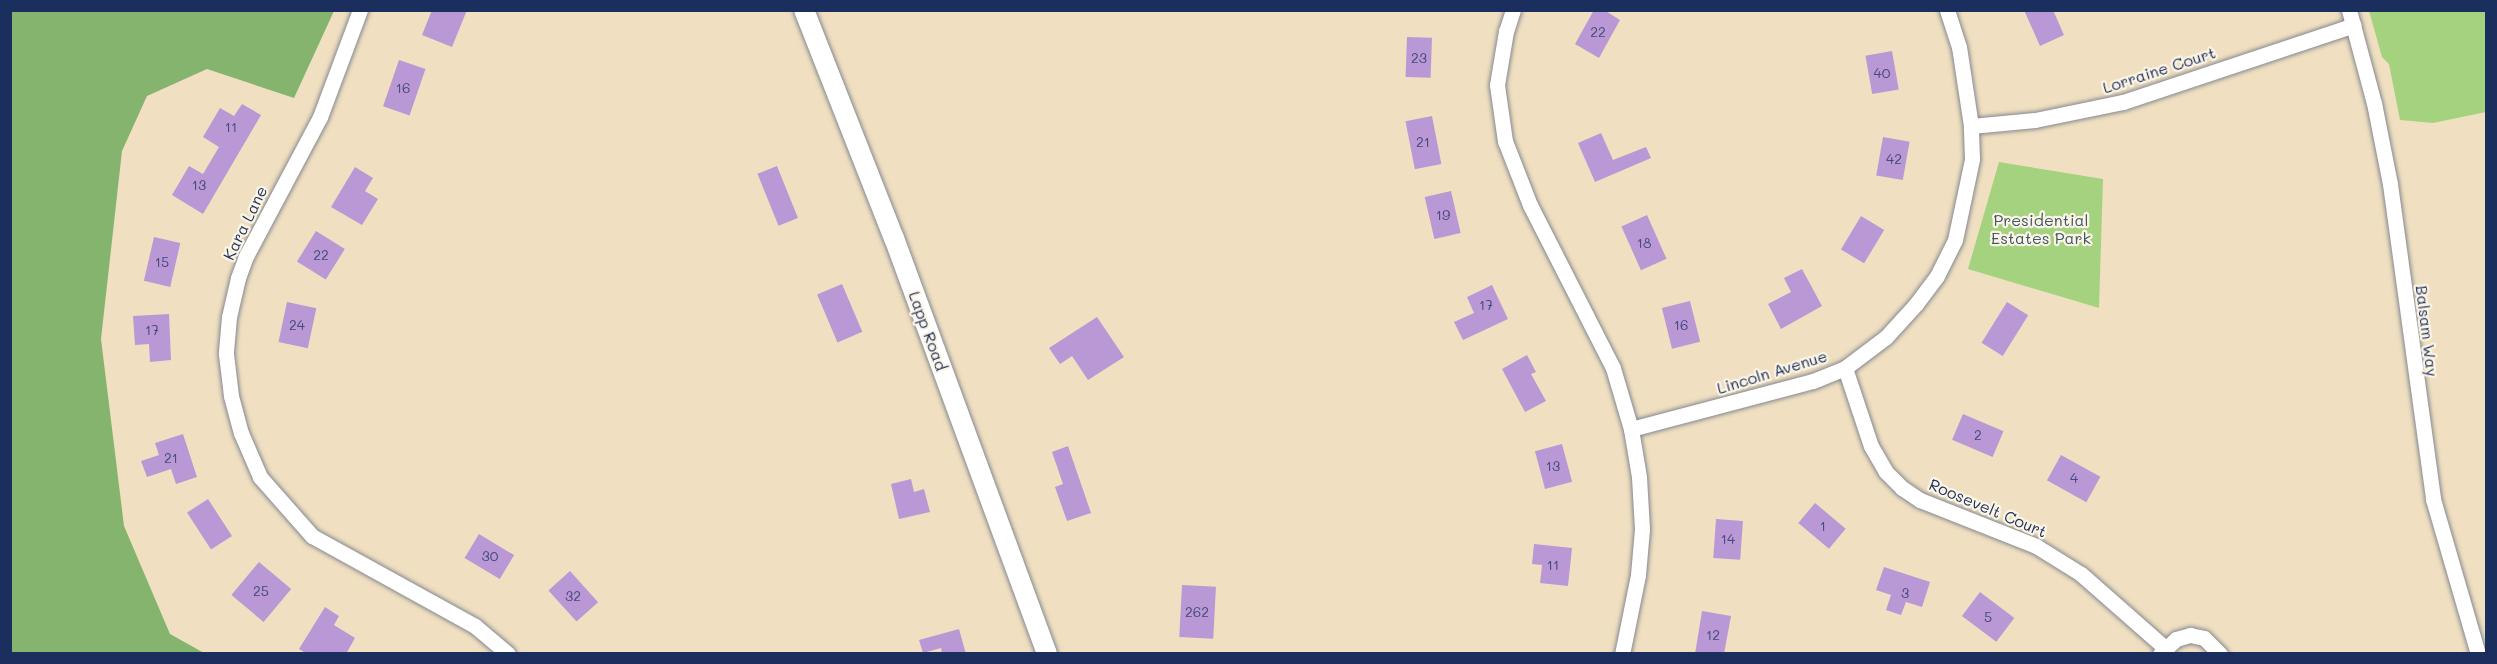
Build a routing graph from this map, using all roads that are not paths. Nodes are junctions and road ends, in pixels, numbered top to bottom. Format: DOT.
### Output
graph roads {
  1 [pos="360,10"];
  2 [pos="804,10"];
  3 [pos="1513,10"];
  4 [pos="1947,10"];
  5 [pos="2351,18"];
  6 [pos="1971,126"];
  7 [pos="1845,368"];
  8 [pos="1631,429"];
  9 [pos="2162,650"];
  10 [pos="508,654"];
  11 [pos="1047,654"];
  12 [pos="1622,654"];
  13 [pos="2220,654"];
  14 [pos="2478,654"];
  1 -- 10 [label="street, Kara Lane"];
  2 -- 11 [label="street, Lapp Road"];
  3 -- 8 [label="street"];
  4 -- 6 [label="street, Lincoln Avenue"];
  5 -- 6 [label="street, Lorraine Court"];
  5 -- 14 [label="street, Balsam Way"];
  6 -- 7 [label="street, Lincoln Avenue"];
  7 -- 8 [label="street, Lincoln Avenue"];
  7 -- 9 [label="street, Roosevelt Court"];
  8 -- 12 [label="street"];
  9 -- 13 [label="street, Roosevelt Court"];
}
